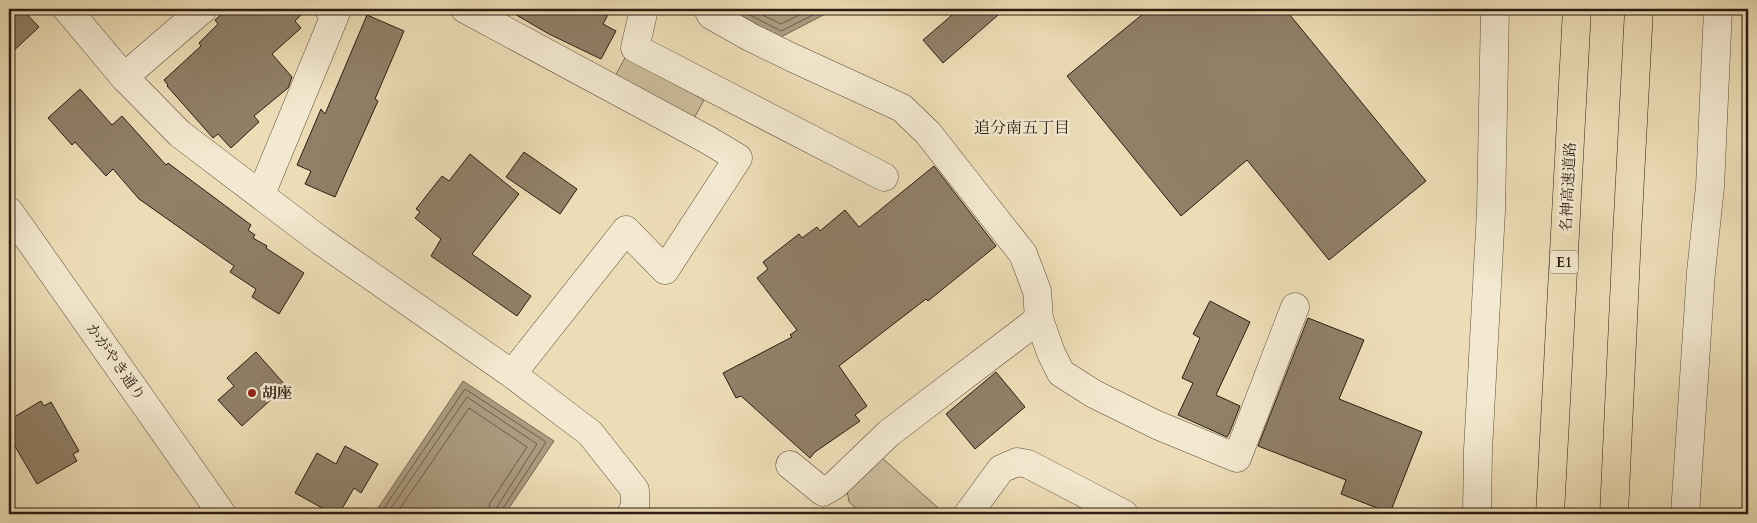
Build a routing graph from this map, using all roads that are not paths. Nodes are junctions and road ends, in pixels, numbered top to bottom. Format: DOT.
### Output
graph roads {
  1 [pos="67,9"];
  2 [pos="203,9"];
  3 [pos="329,9"];
  4 [pos="465,9"];
  5 [pos="644,9"];
  6 [pos="708,9"];
  7 [pos="1495,9"];
  8 [pos="1578,9"];
  9 [pos="1639,9"];
  10 [pos="1718,9"];
  11 [pos="124,77"];
  12 [pos="884,177"];
  13 [pos="261,194"];
  14 [pos="9,211"];
  15 [pos="1295,307"];
  16 [pos="1039,319"];
  17 [pos="512,374"];
  18 [pos="790,465"];
  19 [pos="222,514"];
  20 [pos="630,514"];
  21 [pos="968,514"];
  22 [pos="1124,514"];
  23 [pos="1476,514"];
  24 [pos="1550,514"];
  25 [pos="1614,514"];
  26 [pos="1684,514"];
  1 -- 11 [label="street"];
  2 -- 11 [label="street"];
  3 -- 13 [label="street"];
  4 -- 17 [label="street"];
  5 -- 12 [label="street"];
  6 -- 16 [label="street"];
  7 -- 23 [label="street"];
  8 -- 24 [label="highway, 名神高速道路 / E1"];
  9 -- 25 [label="highway"];
  10 -- 26 [label="street"];
  11 -- 13 [label="street"];
  13 -- 17 [label="street"];
  14 -- 19 [label="street, かがやき通り"];
  15 -- 16 [label="street"];
  16 -- 18 [label="street"];
  17 -- 20 [label="street"];
  21 -- 22 [label="street"];
}
